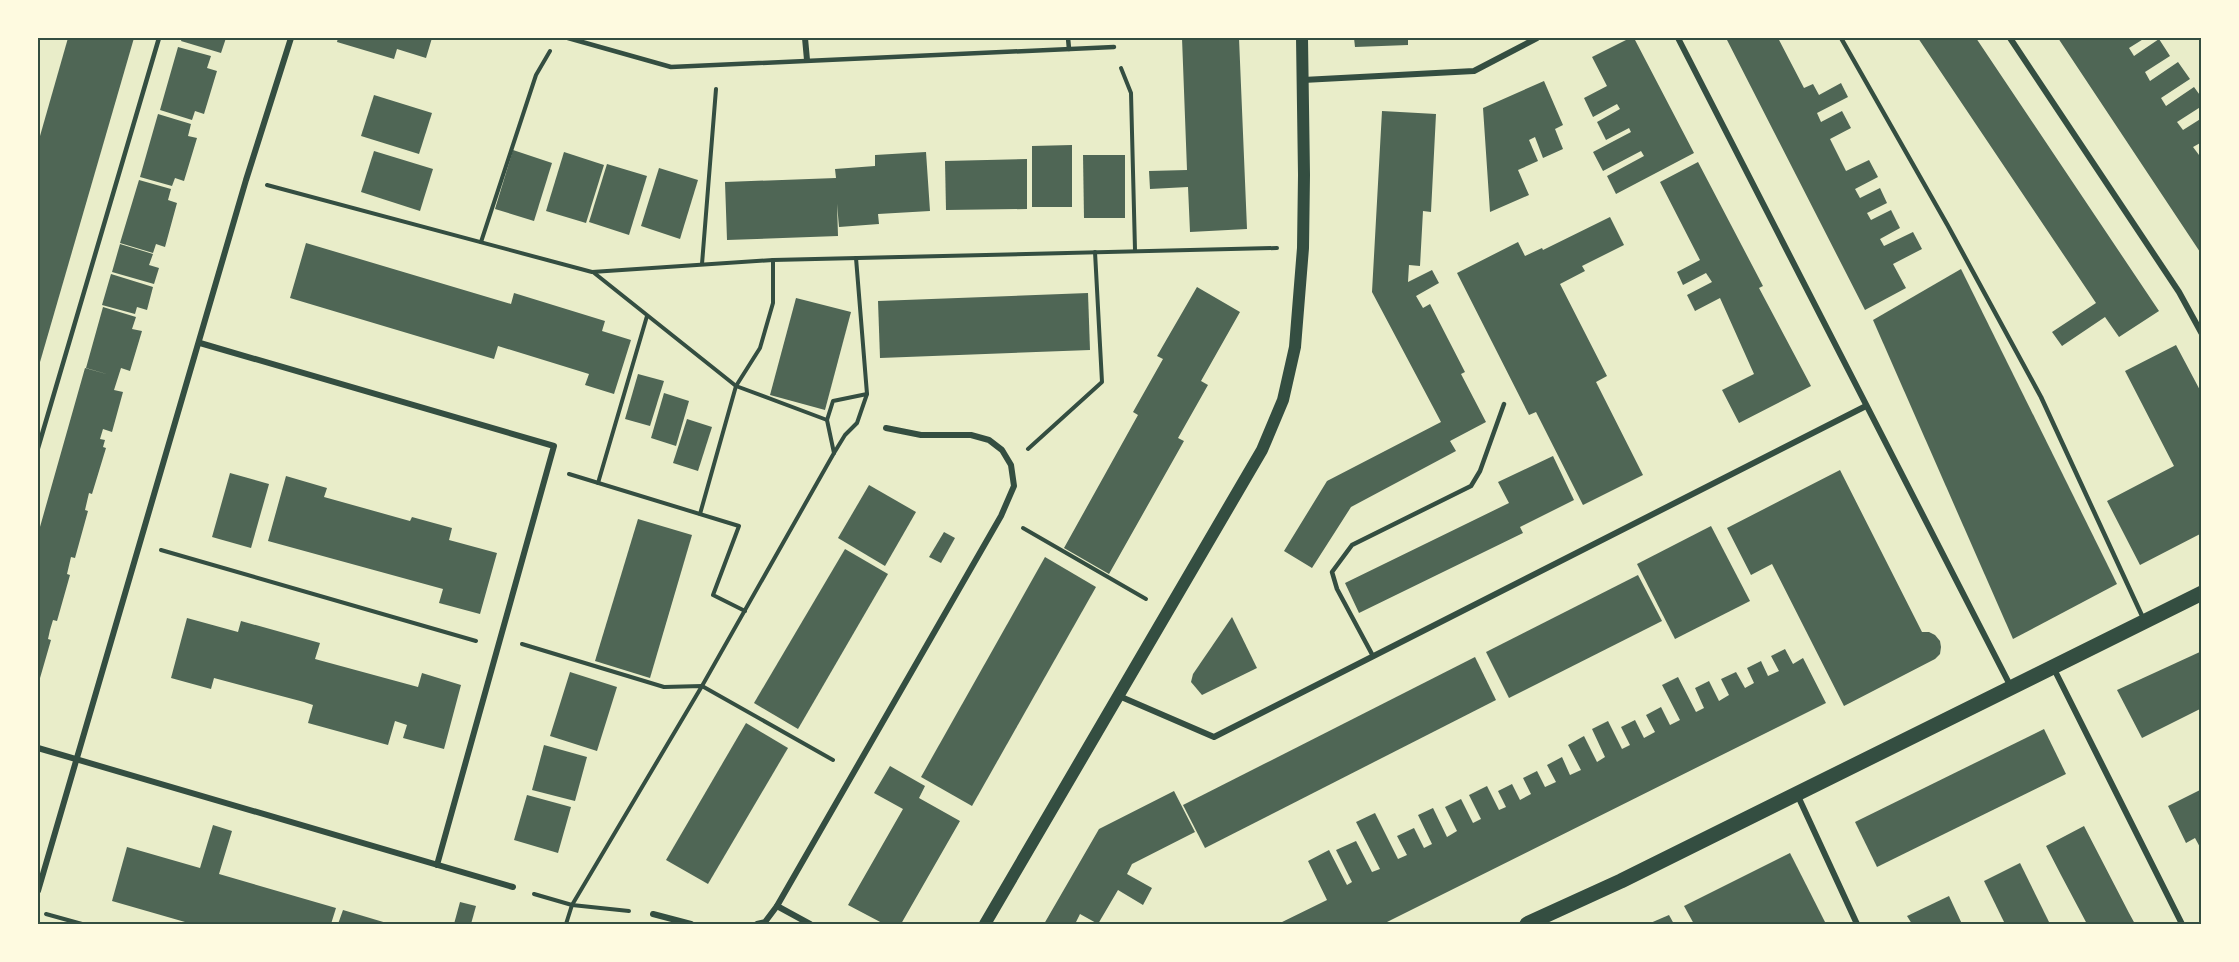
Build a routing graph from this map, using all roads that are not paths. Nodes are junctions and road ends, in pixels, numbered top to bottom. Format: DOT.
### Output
graph roads {
  1 [pos="159,38"];
  2 [pos="291,38"];
  3 [pos="568,38"];
  4 [pos="805,38"];
  5 [pos="1068,38"];
  6 [pos="1302,38"];
  7 [pos="1537,38"];
  8 [pos="1678,38"];
  9 [pos="1841,38"];
  10 [pos="2010,38"];
  11 [pos="1114,47"];
  12 [pos="1069,49"];
  13 [pos="807,60"];
  14 [pos="1304,80"];
  15 [pos="2202,334"];
  16 [pos="200,343"];
  17 [pos="1504,404"];
  18 [pos="1866,406"];
  19 [pos="886,428"];
  20 [pos="38,447"];
  21 [pos="2202,594"];
  22 [pos="2144,622"];
  23 [pos="1373,656"];
  24 [pos="2053,666"];
  25 [pos="2012,688"];
  26 [pos="1119,696"];
  27 [pos="38,748"];
  28 [pos="77,760"];
  29 [pos="1797,793"];
  30 [pos="437,865"];
  31 [pos="513,887"];
  32 [pos="38,891"];
  33 [pos="777,906"];
  34 [pos="653,914"];
  35 [pos="691,924"];
  36 [pos="757,924"];
  37 [pos="810,924"];
  38 [pos="985,924"];
  39 [pos="1527,924"];
  40 [pos="1857,924"];
  41 [pos="2182,924"];
  1 -- 20 [label="lane"];
  2 -- 16 [label="street"];
  3 -- 13 [label="lane"];
  4 -- 13 [label="street"];
  5 -- 12 [label="lane"];
  6 -- 14 [label="main road"];
  7 -- 14 [label="street"];
  8 -- 18 [label="street"];
  9 -- 22 [label="lane"];
  10 -- 15 [label="street"];
  11 -- 12 [label="lane"];
  12 -- 13 [label="lane"];
  14 -- 26 [label="main road"];
  16 -- 28 [label="street"];
  16 -- 30 [label="street"];
  17 -- 23 [label="lane"];
  18 -- 23 [label="street"];
  18 -- 25 [label="street"];
  19 -- 33 [label="street"];
  21 -- 22 [label="main road"];
  22 -- 24 [label="main road"];
  23 -- 26 [label="street"];
  24 -- 25 [label="main road"];
  24 -- 41 [label="street"];
  25 -- 29 [label="main road"];
  26 -- 38 [label="main road"];
  27 -- 28 [label="street"];
  28 -- 30 [label="street"];
  28 -- 32 [label="street"];
  29 -- 39 [label="main road"];
  29 -- 40 [label="street"];
  30 -- 31 [label="street"];
  33 -- 36 [label="street"];
  33 -- 37 [label="street"];
  34 -- 35 [label="street"];
}
